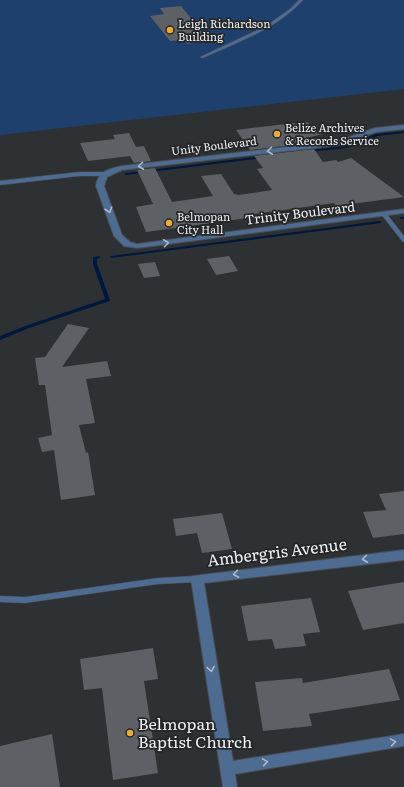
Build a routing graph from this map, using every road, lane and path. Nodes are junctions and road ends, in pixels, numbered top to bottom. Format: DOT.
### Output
graph roads {
  1 [pos="301,0"];
  2 [pos="202,58"];
  3 [pos="404,127"];
  4 [pos="104,174"];
  5 [pos="0,183"];
  6 [pos="404,211"];
  7 [pos="384,214"];
  8 [pos="404,240"];
  9 [pos="404,555"];
  10 [pos="197,579"];
  11 [pos="0,600"];
  12 [pos="404,740"];
  13 [pos="226,768"];
  14 [pos="230,787"];
  1 -- 2 [label="lane"];
  3 -- 4 [label="street, Unity Boulevard, one-way"];
  4 -- 5 [label="lane"];
  4 -- 7 [label="street, Trinity Boulevard, one-way"];
  6 -- 7 [label="street, Trinity Boulevard"];
  7 -- 8 [label="lane"];
  9 -- 10 [label="street, Ambergris Avenue, one-way"];
  10 -- 11 [label="lane"];
  10 -- 13 [label="street, Ambergris Avenue, one-way"];
  13 -- 12 [label="street, one-way"];
  13 -- 14 [label="street, Ambergris Avenue"];
}
